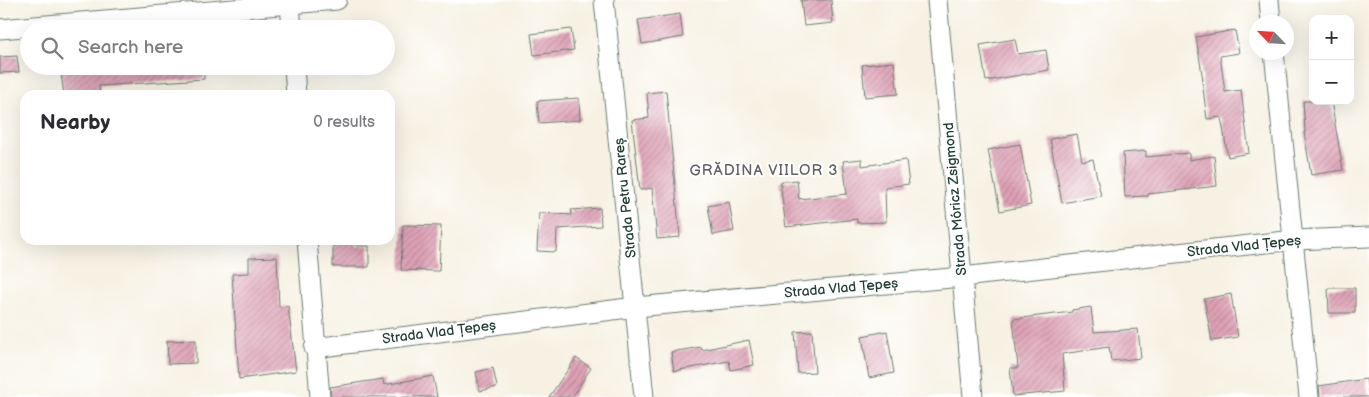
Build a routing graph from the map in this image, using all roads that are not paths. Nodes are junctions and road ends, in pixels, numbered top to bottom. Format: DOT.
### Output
graph roads {
  1 [pos="337,0"];
  2 [pos="604,0"];
  3 [pos="937,0"];
  4 [pos="1269,0"];
  5 [pos="288,2"];
  6 [pos="1270,15"];
  7 [pos="96,20"];
  8 [pos="291,20"];
  9 [pos="20,27"];
  10 [pos="0,29"];
  11 [pos="1275,60"];
  12 [pos="295,75"];
  13 [pos="296,90"];
  14 [pos="1369,237"];
  15 [pos="1294,240"];
  16 [pos="307,245"];
  17 [pos="962,277"];
  18 [pos="636,307"];
  19 [pos="314,348"];
  20 [pos="320,397"];
  21 [pos="644,397"];
  22 [pos="973,397"];
  23 [pos="1309,397"];
  1 -- 5 [label="street"];
  2 -- 18 [label="street, Strada Petru Rareș"];
  3 -- 17 [label="street, Strada Móricz Zsigmond"];
  4 -- 6 [label="street"];
  5 -- 7 [label="street"];
  5 -- 8 [label="street"];
  9 -- 10 [label="street"];
  11 -- 15 [label="street"];
  12 -- 13 [label="street"];
  14 -- 15 [label="street, Strada Vlad Țepeș"];
  15 -- 17 [label="street, Strada Vlad Țepeș"];
  15 -- 23 [label="street"];
  16 -- 19 [label="street"];
  17 -- 18 [label="street, Strada Vlad Țepeș"];
  17 -- 22 [label="street, Strada Móricz Zsigmond"];
  18 -- 19 [label="street, Strada Vlad Țepeș"];
  18 -- 21 [label="street, Strada Petru Rareș"];
  19 -- 20 [label="street"];
}
